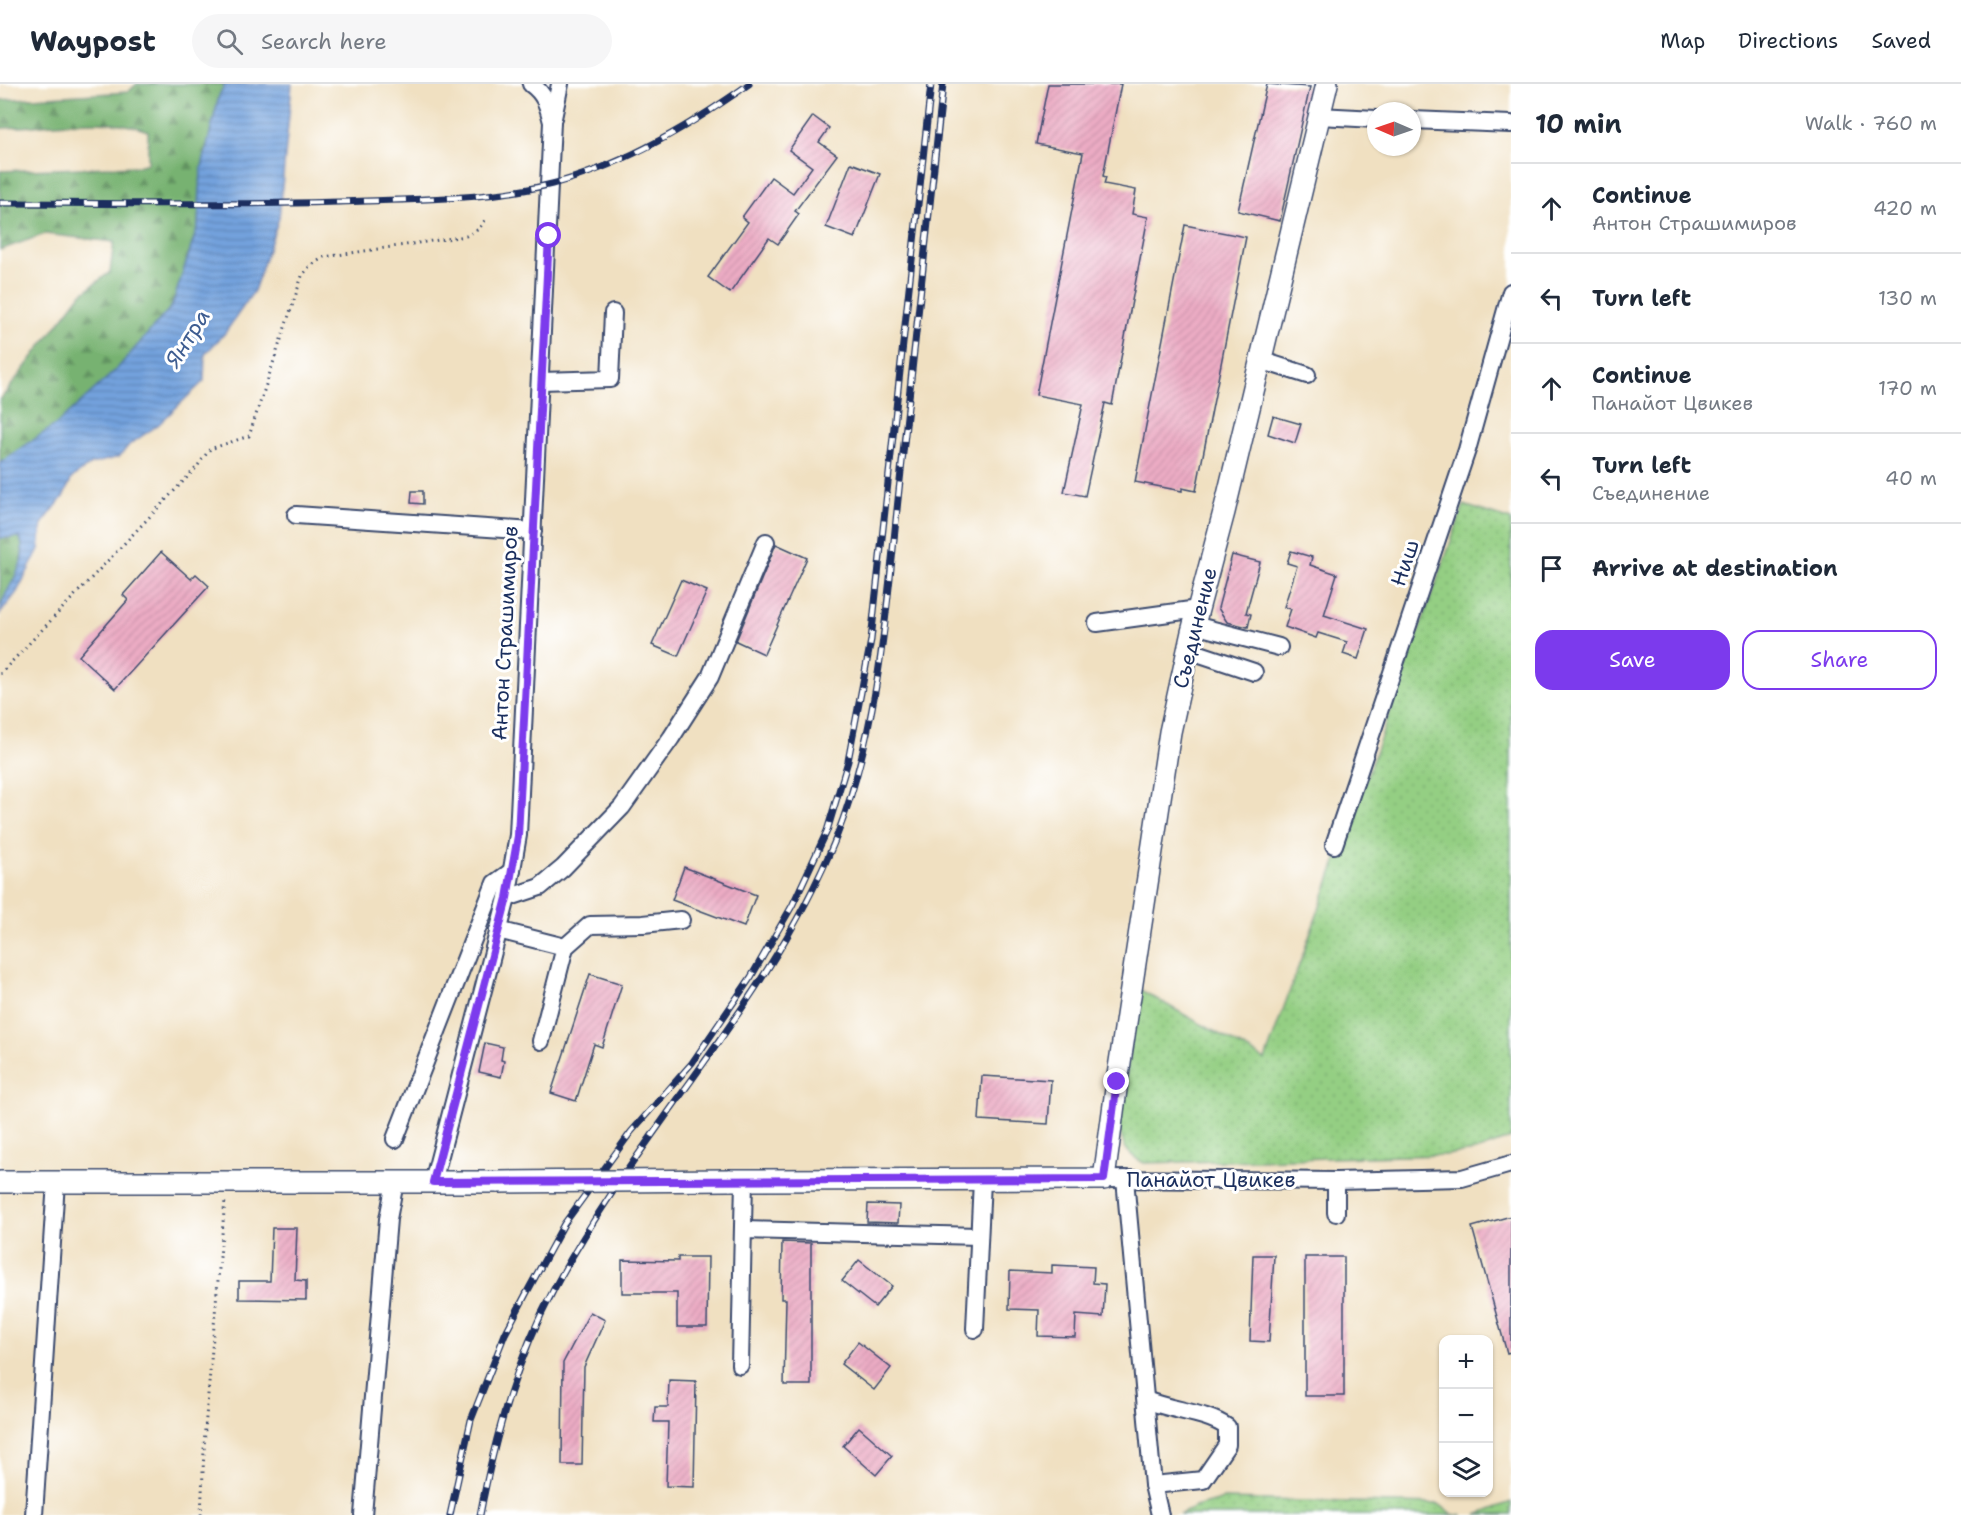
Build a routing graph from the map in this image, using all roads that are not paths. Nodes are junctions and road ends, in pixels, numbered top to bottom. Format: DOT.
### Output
graph roads {
  1 [pos="531,84"];
  2 [pos="560,84"];
  3 [pos="1327,84"];
  4 [pos="1319,116"];
  5 [pos="1367,118"];
  6 [pos="1421,120"];
  7 [pos="552,122"];
  8 [pos="1511,124"];
  9 [pos="1511,292"];
  10 [pos="613,313"];
  11 [pos="1260,360"];
  12 [pos="1307,375"];
  13 [pos="541,381"];
  14 [pos="296,515"];
  15 [pos="533,531"];
  16 [pos="766,542"];
  17 [pos="1196,617"];
  18 [pos="1097,623"];
  19 [pos="1279,646"];
  20 [pos="1188,650"];
  21 [pos="1254,672"];
  22 [pos="1334,845"];
  23 [pos="512,871"];
  24 [pos="507,898"];
  25 [pos="681,920"];
  26 [pos="498,930"];
  27 [pos="565,947"];
  28 [pos="541,1041"];
  29 [pos="394,1139"];
  30 [pos="1511,1164"];
  31 [pos="1115,1179"];
  32 [pos="736,1180"];
  33 [pos="982,1180"];
  34 [pos="1336,1181"];
  35 [pos="0,1182"];
  36 [pos="56,1182"];
  37 [pos="394,1182"];
  38 [pos="433,1182"];
  39 [pos="1336,1213"];
  40 [pos="742,1230"];
  41 [pos="979,1236"];
  42 [pos="975,1329"];
  43 [pos="740,1365"];
  44 [pos="1146,1400"];
  45 [pos="1153,1485"];
  46 [pos="33,1515"];
  47 [pos="363,1515"];
  48 [pos="1160,1515"];
  1 -- 7 [label="street, Антон Страшимиров"];
  2 -- 7 [label="street"];
  3 -- 4 [label="main road, Съединение"];
  4 -- 5 [label="street"];
  4 -- 11 [label="main road, Съединение"];
  6 -- 8 [label="street"];
  7 -- 13 [label="street, Антон Страшимиров"];
  9 -- 22 [label="street, Ниш"];
  10 -- 13 [label="street"];
  11 -- 12 [label="street"];
  11 -- 17 [label="main road, Съединение"];
  13 -- 15 [label="street, Антон Страшимиров"];
  14 -- 15 [label="street"];
  15 -- 23 [label="street, Антон Страшимиров"];
  16 -- 24 [label="street"];
  17 -- 18 [label="street"];
  17 -- 19 [label="street"];
  17 -- 20 [label="main road, Съединение"];
  20 -- 21 [label="street"];
  20 -- 31 [label="main road, Съединение"];
  23 -- 24 [label="street, Антон Страшимиров"];
  23 -- 29 [label="street"];
  24 -- 26 [label="street, Антон Страшимиров"];
  25 -- 27 [label="street"];
  26 -- 27 [label="street"];
  26 -- 38 [label="street, Антон Страшимиров"];
  27 -- 28 [label="street"];
  30 -- 34 [label="street, Панайот Цвикев"];
  31 -- 33 [label="main road, Панайот Цвикев"];
  31 -- 34 [label="street, Панайот Цвикев"];
  31 -- 44 [label="street"];
  32 -- 33 [label="main road, Панайот Цвикев"];
  32 -- 38 [label="main road, Панайот Цвикев, bridge"];
  32 -- 40 [label="street"];
  33 -- 41 [label="street"];
  34 -- 39 [label="street"];
  35 -- 36 [label="main road, Панайот Цвикев"];
  36 -- 37 [label="main road, Панайот Цвикев"];
  36 -- 46 [label="street"];
  37 -- 38 [label="main road, Панайот Цвикев"];
  37 -- 47 [label="street"];
  40 -- 41 [label="street"];
  40 -- 43 [label="street"];
  41 -- 42 [label="street"];
  44 -- 45 [label="street"];
  44 -- 45 [label="street"];
  45 -- 48 [label="street"];
}
